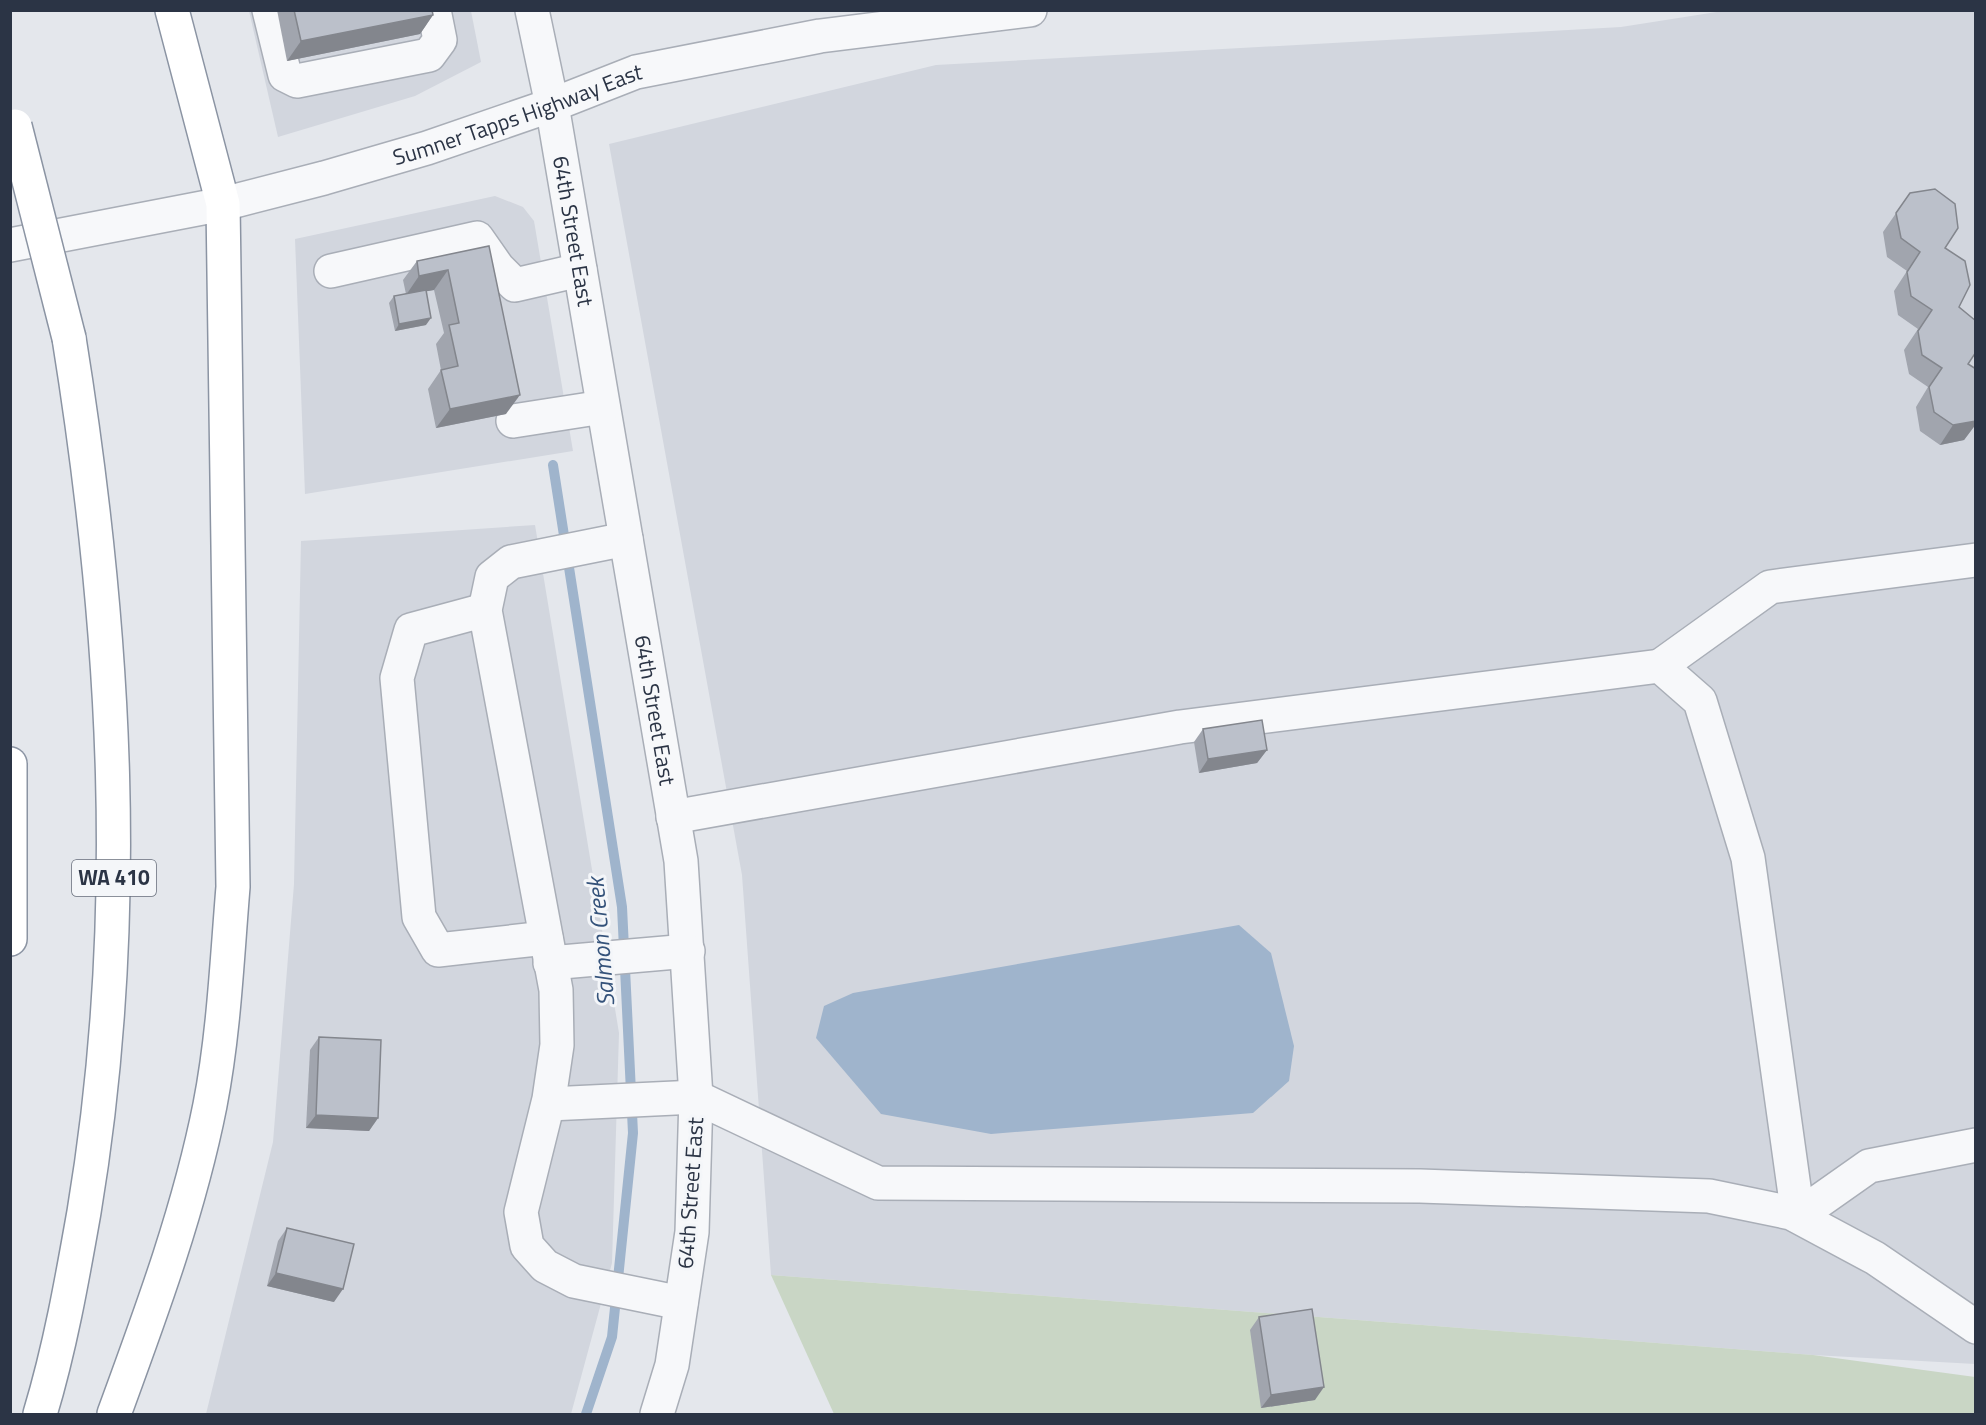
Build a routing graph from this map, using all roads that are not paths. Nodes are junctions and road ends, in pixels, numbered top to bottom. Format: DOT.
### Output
graph roads {
  1 [pos="172,10"];
  2 [pos="269,10"];
  3 [pos="434,10"];
  4 [pos="532,10"];
  5 [pos="1029,10"];
  6 [pos="552,105"];
  7 [pos="13,119"];
  8 [pos="223,204"];
  9 [pos="10,245"];
  10 [pos="580,270"];
  11 [pos="331,272"];
  12 [pos="603,407"];
  13 [pos="513,421"];
  14 [pos="626,538"];
  15 [pos="1976,560"];
  16 [pos="485,609"];
  17 [pos="1660,666"];
  18 [pos="10,764"];
  19 [pos="673,818"];
  20 [pos="10,939"];
  21 [pos="548,951"];
  22 [pos="688,951"];
  23 [pos="696,1097"];
  24 [pos="549,1104"];
  25 [pos="1976,1145"];
  26 [pos="1798,1216"];
  27 [pos="681,1303"];
  28 [pos="1976,1327"];
  29 [pos="40,1414"];
  30 [pos="114,1414"];
  31 [pos="657,1414"];
  1 -- 8 [label="highway"];
  2 -- 3 [label="street"];
  4 -- 6 [label="street, 64th Street East"];
  5 -- 6 [label="street, Sumner Tapps Highway East"];
  6 -- 8 [label="street, Sumner Tapps Highway East"];
  6 -- 10 [label="street, 64th Street East"];
  7 -- 29 [label="highway, WA 410, bridge"];
  8 -- 9 [label="street, Sumner Tapps Highway East"];
  8 -- 30 [label="highway"];
  10 -- 11 [label="street"];
  10 -- 12 [label="street, 64th Street East"];
  12 -- 13 [label="street"];
  12 -- 14 [label="street, 64th Street East"];
  14 -- 16 [label="street"];
  14 -- 19 [label="street, 64th Street East"];
  15 -- 17 [label="street"];
  16 -- 21 [label="street"];
  16 -- 21 [label="street"];
  17 -- 19 [label="street"];
  17 -- 26 [label="street"];
  18 -- 20 [label="highway"];
  19 -- 22 [label="street, 64th Street East"];
  21 -- 22 [label="street"];
  21 -- 24 [label="street"];
  22 -- 23 [label="street, 64th Street East"];
  23 -- 24 [label="street"];
  23 -- 26 [label="street"];
  23 -- 27 [label="street, 64th Street East"];
  24 -- 27 [label="street"];
  25 -- 26 [label="street"];
  26 -- 28 [label="street"];
  27 -- 31 [label="street, 64th Street East"];
}
